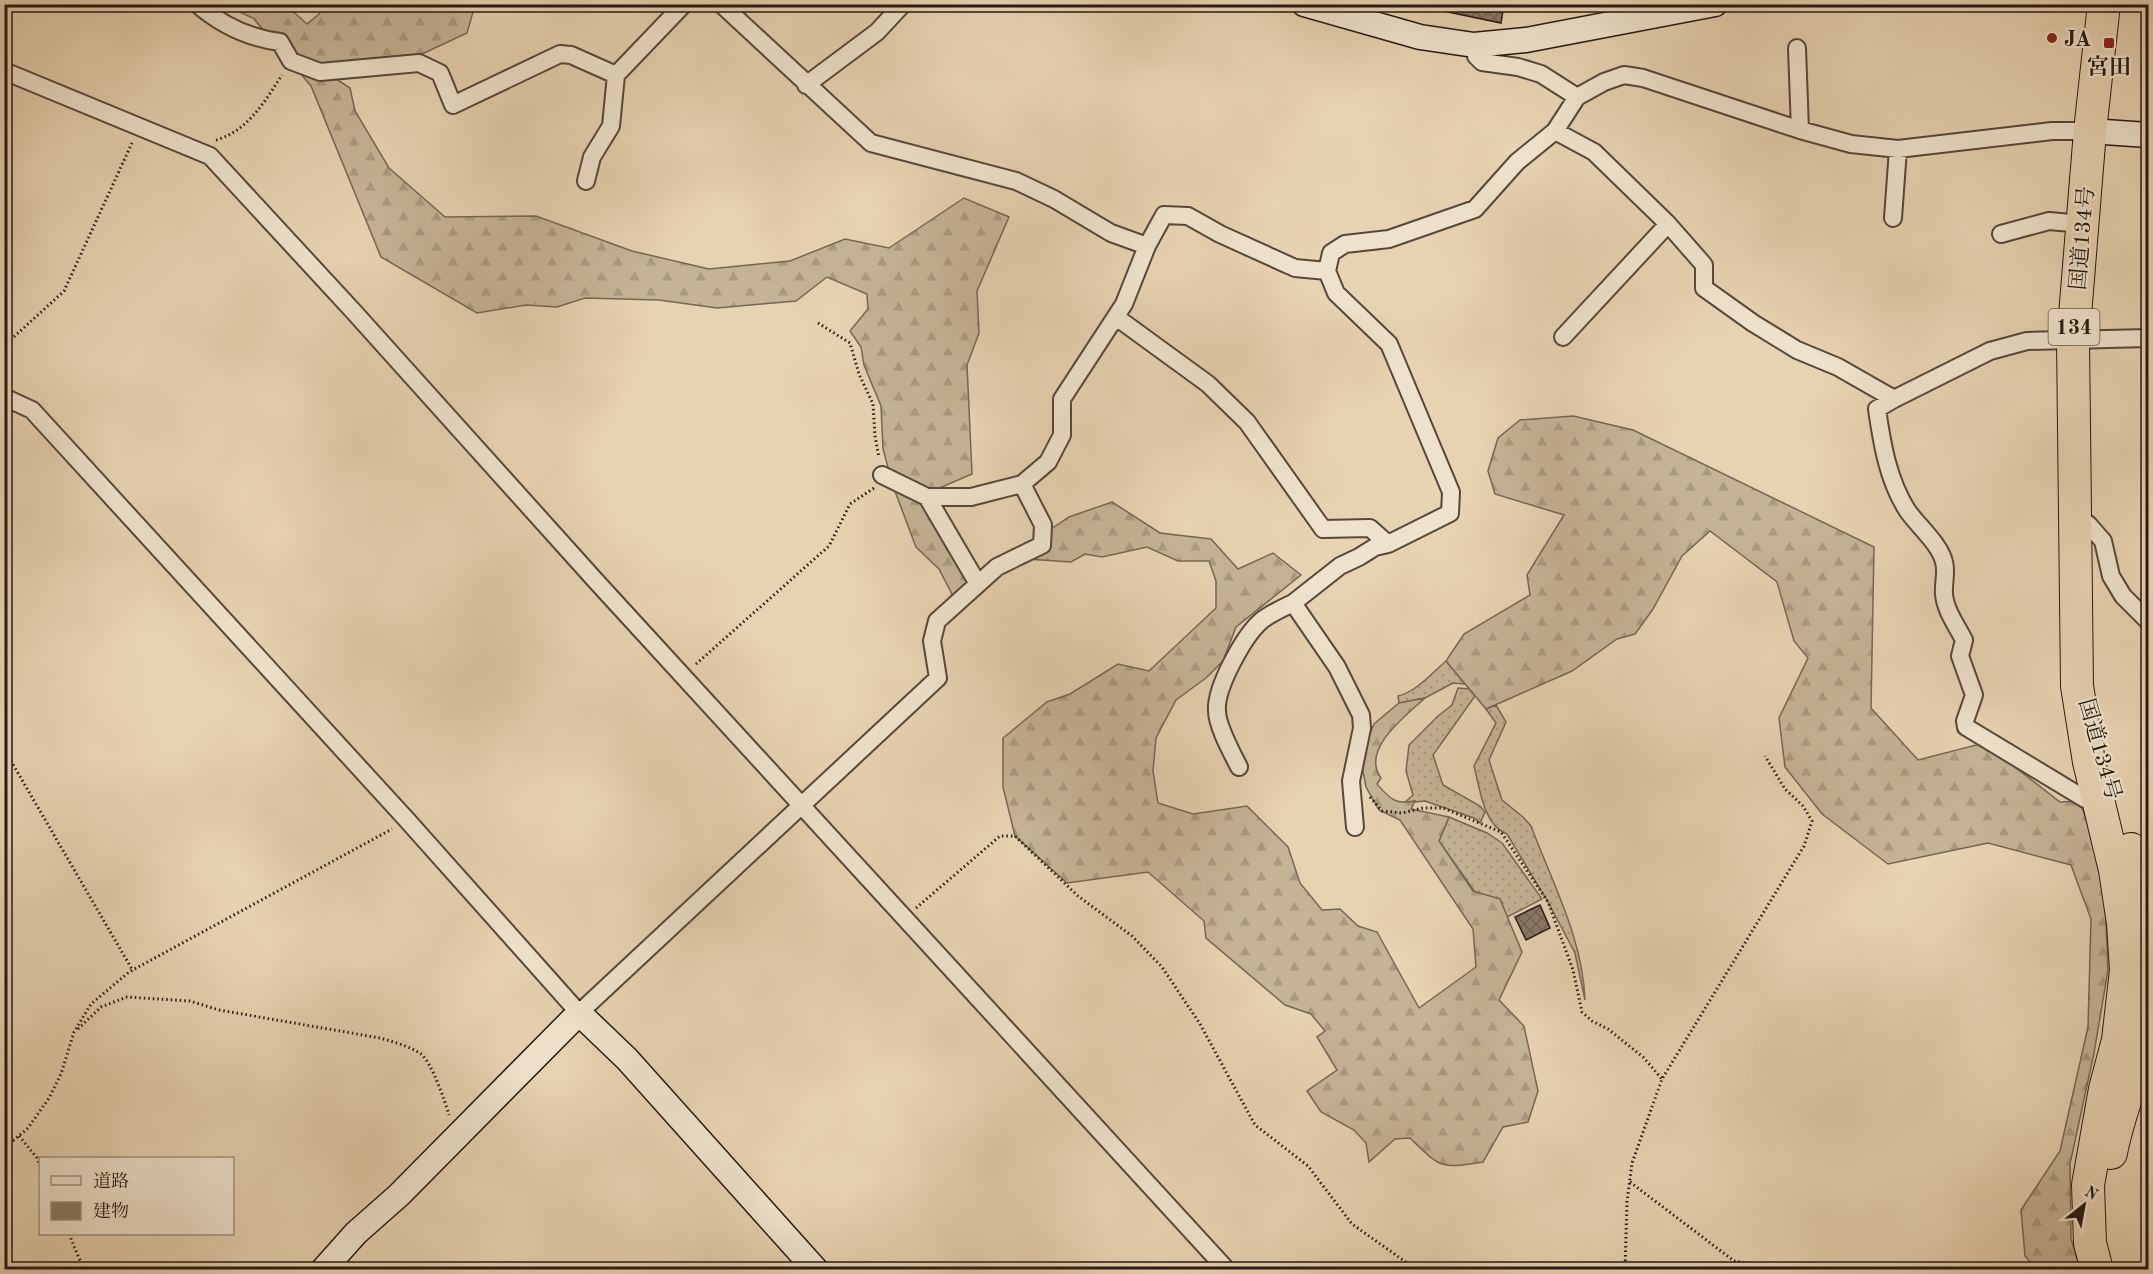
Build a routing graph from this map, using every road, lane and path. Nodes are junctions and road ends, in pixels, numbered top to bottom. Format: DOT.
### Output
graph roads {
  1 [pos="196,4"];
  2 [pos="684,4"];
  3 [pos="721,4"];
  4 [pos="903,4"];
  5 [pos="1304,4"];
  6 [pos="1714,4"];
  7 [pos="2104,4"];
  8 [pos="1474,45"];
  9 [pos="1797,48"];
  10 [pos="291,61"];
  11 [pos="4,71"];
  12 [pos="616,75"];
  13 [pos="806,85"];
  14 [pos="1577,97"];
  15 [pos="139,127"];
  16 [pos="1800,130"];
  17 [pos="1554,131"];
  18 [pos="2090,131"];
  19 [pos="2148,135"];
  20 [pos="188,147"];
  21 [pos="1898,149"];
  22 [pos="586,181"];
  23 [pos="1893,218"];
  24 [pos="1668,224"];
  25 [pos="2082,224"];
  26 [pos="2001,234"];
  27 [pos="1147,246"];
  28 [pos="1327,271"];
  29 [pos="1116,317"];
  30 [pos="818,323"];
  31 [pos="1563,337"];
  32 [pos="2148,338"];
  33 [pos="2073,340"];
  34 [pos="4,346"];
  35 [pos="4,397"];
  36 [pos="1894,399"];
  37 [pos="882,475"];
  38 [pos="1022,484"];
  39 [pos="927,497"];
  40 [pos="2074,513"];
  41 [pos="1389,544"];
  42 [pos="978,584"];
  43 [pos="1293,603"];
  44 [pos="2148,621"];
  45 [pos="2078,652"];
  46 [pos="683,675"];
  47 [pos="4,750"];
  48 [pos="1766,756"];
  49 [pos="1239,767"];
  50 [pos="1353,770"];
  51 [pos="2097,800"];
  52 [pos="801,804"];
  53 [pos="407,820"];
  54 [pos="1355,827"];
  55 [pos="906,917"];
  56 [pos="133,971"];
  57 [pos="579,1013"];
  58 [pos="74,1032"];
  59 [pos="1662,1078"];
  60 [pos="19,1136"];
  61 [pos="456,1138"];
  62 [pos="4,1142"];
  63 [pos="39,1163"];
  64 [pos="1630,1182"];
  65 [pos="70,1235"];
  66 [pos="84,1269"];
  67 [pos="323,1269"];
  68 [pos="816,1269"];
  69 [pos="1227,1269"];
  70 [pos="1417,1269"];
  71 [pos="1625,1269"];
  72 [pos="1786,1269"];
  73 [pos="2097,1269"];
  74 [pos="2113,1269"];
  1 -- 10 [label="street"];
  2 -- 12 [label="street"];
  3 -- 13 [label="street"];
  4 -- 13 [label="street"];
  5 -- 8 [label="street"];
  6 -- 8 [label="street"];
  7 -- 18 [label="highway, 国道134号 / 134"];
  8 -- 14 [label="street"];
  9 -- 16 [label="street"];
  10 -- 12 [label="street"];
  10 -- 20 [label="path"];
  11 -- 15 [label="street"];
  12 -- 22 [label="street"];
  13 -- 27 [label="street"];
  14 -- 16 [label="street"];
  14 -- 17 [label="street"];
  15 -- 20 [label="street"];
  15 -- 34 [label="path"];
  16 -- 21 [label="street"];
  17 -- 24 [label="street"];
  17 -- 28 [label="street"];
  18 -- 19 [label="street"];
  18 -- 21 [label="street"];
  18 -- 25 [label="highway, 国道134号 / 134"];
  20 -- 46 [label="street"];
  21 -- 23 [label="street"];
  24 -- 31 [label="street"];
  24 -- 36 [label="street"];
  25 -- 26 [label="street"];
  25 -- 33 [label="highway, 国道134号 / 134"];
  27 -- 28 [label="street"];
  27 -- 29 [label="street"];
  28 -- 41 [label="street"];
  29 -- 38 [label="street"];
  29 -- 41 [label="street"];
  30 -- 37 [label="path"];
  32 -- 33 [label="street"];
  33 -- 36 [label="street"];
  33 -- 40 [label="highway, 国道134号 / 134"];
  35 -- 53 [label="street"];
  36 -- 51 [label="street"];
  37 -- 39 [label="street"];
  37 -- 46 [label="path"];
  38 -- 39 [label="street"];
  38 -- 42 [label="street"];
  39 -- 42 [label="street"];
  40 -- 44 [label="street"];
  40 -- 45 [label="highway, 国道134号 / 134"];
  41 -- 43 [label="street"];
  42 -- 52 [label="street"];
  43 -- 49 [label="street"];
  43 -- 50 [label="street"];
  45 -- 51 [label="highway, 国道134号 / 134"];
  45 -- 74 [label="highway, 国道134号 / 134"];
  46 -- 52 [label="street"];
  47 -- 56 [label="path"];
  48 -- 59 [label="path"];
  50 -- 54 [label="street"];
  50 -- 59 [label="path"];
  51 -- 73 [label="highway, 国道134号 / 134"];
  52 -- 55 [label="street"];
  52 -- 57 [label="street"];
  53 -- 56 [label="path"];
  53 -- 57 [label="street"];
  55 -- 69 [label="street"];
  55 -- 70 [label="path"];
  56 -- 58 [label="path"];
  57 -- 61 [label="street"];
  57 -- 68 [label="street"];
  58 -- 60 [label="path"];
  58 -- 61 [label="path"];
  59 -- 64 [label="path"];
  60 -- 62 [label="path"];
  60 -- 63 [label="path"];
  61 -- 67 [label="street"];
  64 -- 71 [label="path"];
  64 -- 72 [label="path"];
  65 -- 66 [label="path"];
}
